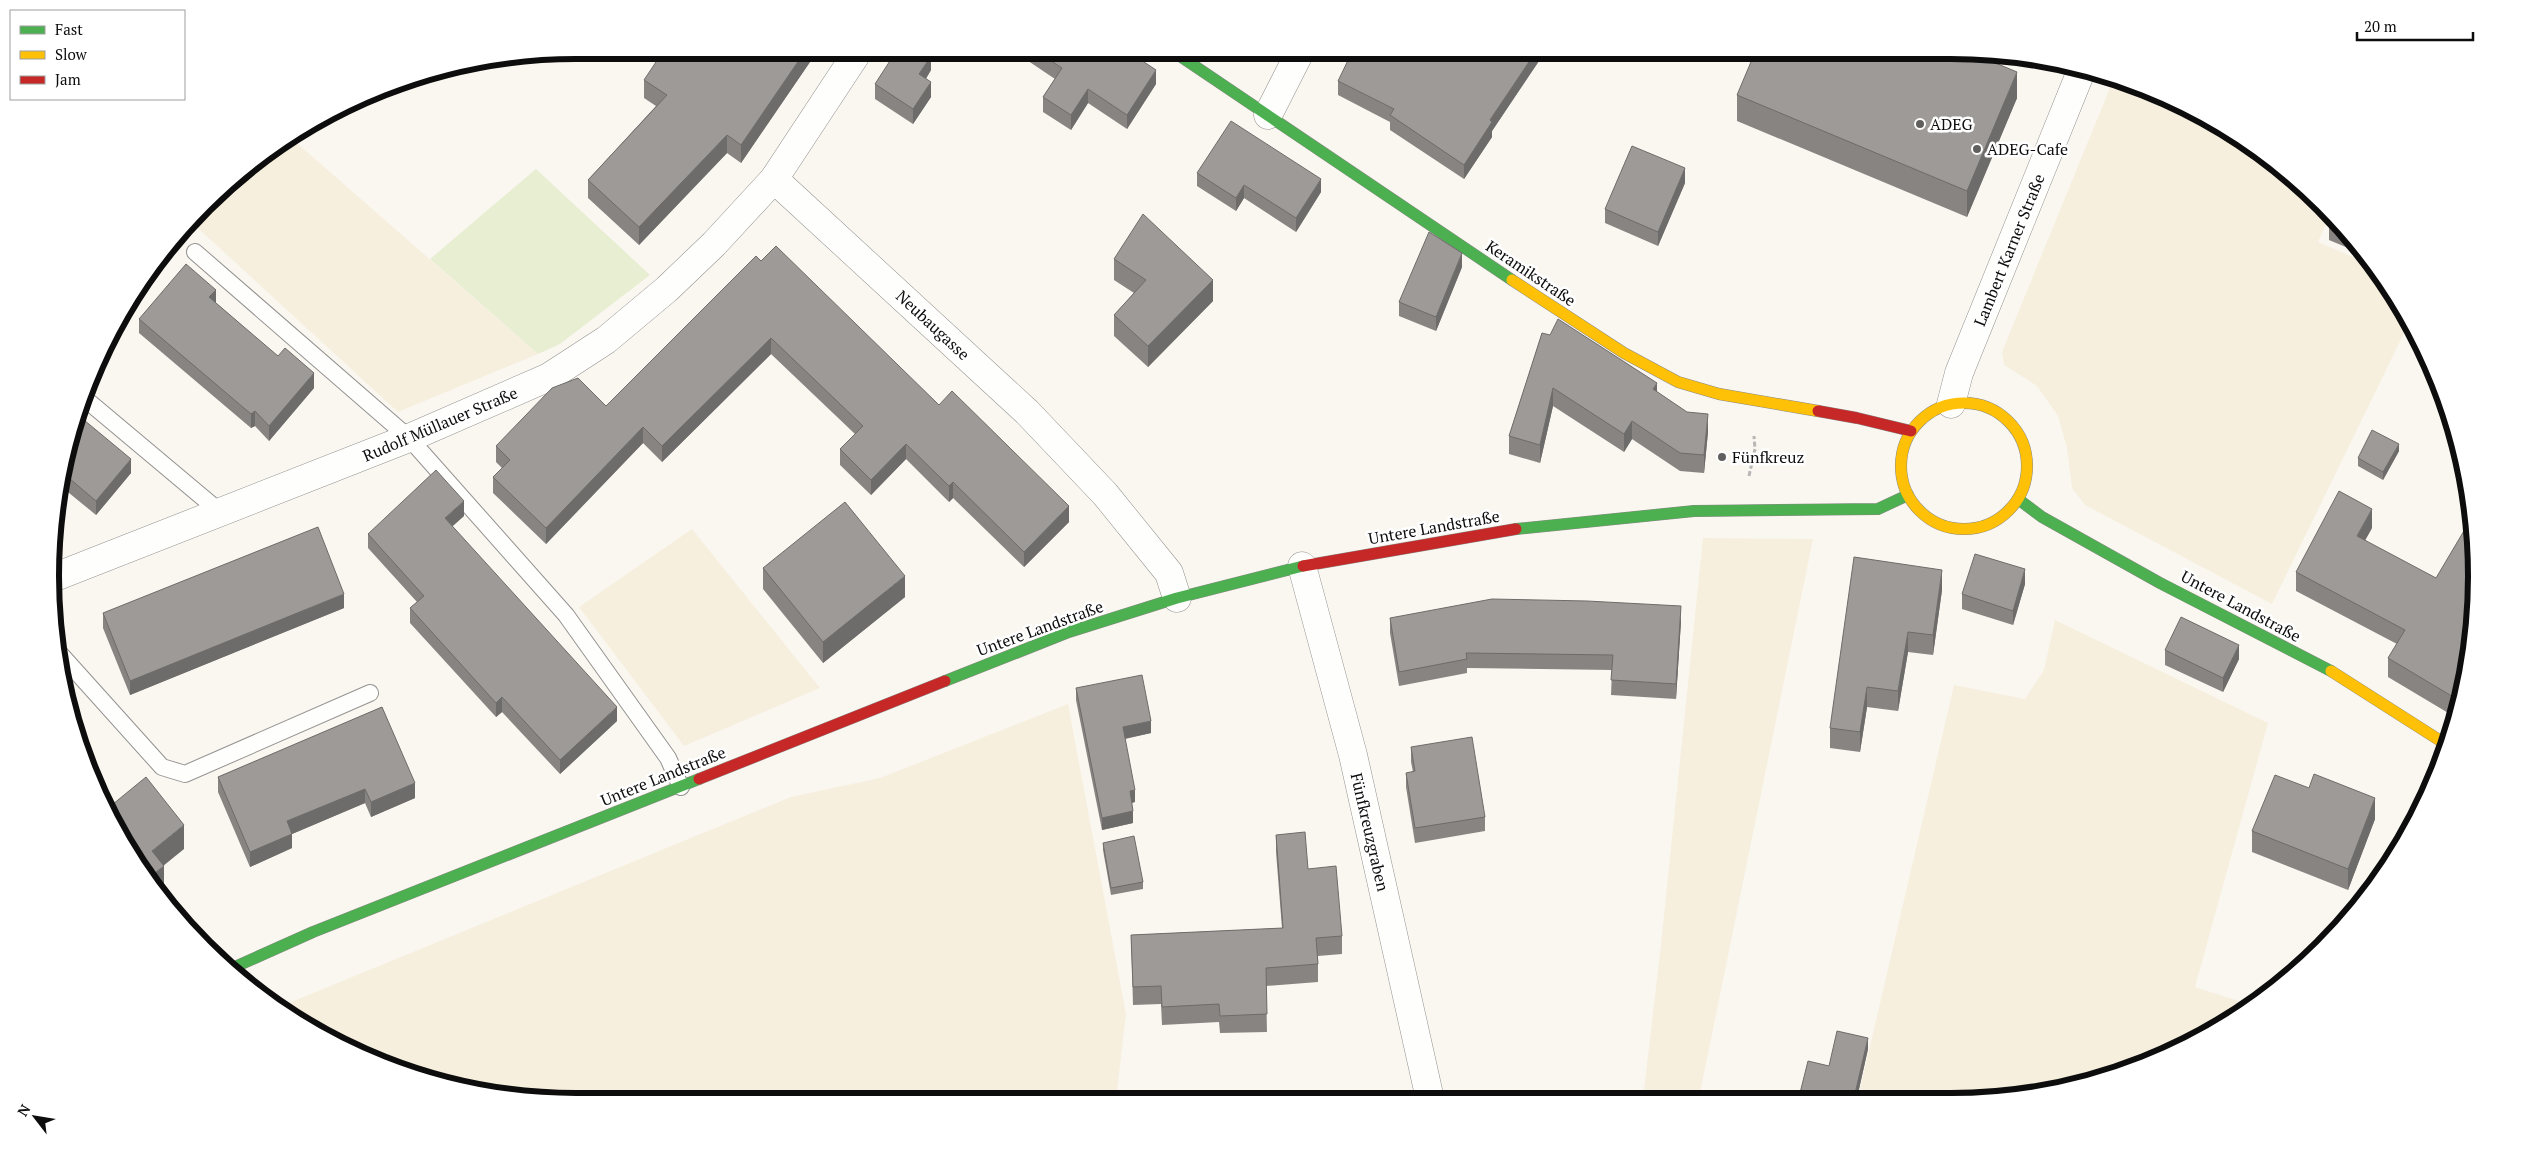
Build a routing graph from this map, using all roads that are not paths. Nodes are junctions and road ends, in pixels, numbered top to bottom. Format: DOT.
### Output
graph roads {
  1 [pos="853,59"];
  2 [pos="1184,59"];
  3 [pos="1296,59"];
  4 [pos="2080,75"];
  5 [pos="1268,115"];
  6 [pos="774,179"];
  7 [pos="195,252"];
  8 [pos="89,403"];
  9 [pos="1951,404"];
  10 [pos="1911,431"];
  11 [pos="409,438"];
  12 [pos="1908,495"];
  13 [pos="2018,499"];
  14 [pos="220,512"];
  15 [pos="1302,566"];
  16 [pos="59,575"];
  17 [pos="1177,598"];
  18 [pos="66,660"];
  19 [pos="370,693"];
  20 [pos="2441,740"];
  21 [pos="681,787"];
  22 [pos="236,966"];
  23 [pos="1429,1093"];
  1 -- 6 [label="street"];
  2 -- 5 [label="street, Keramikstraße"];
  3 -- 5 [label="street"];
  4 -- 9 [label="street, Lambert Karner Straße"];
  5 -- 10 [label="street, Keramikstraße"];
  6 -- 11 [label="street, Rudolf Müllauer Straße"];
  6 -- 17 [label="street, Neubaugasse"];
  7 -- 11 [label="lane"];
  8 -- 14 [label="lane"];
  9 -- 10 [label="street"];
  9 -- 13 [label="street"];
  10 -- 12 [label="street"];
  11 -- 14 [label="street, Rudolf Müllauer Straße"];
  11 -- 21 [label="lane"];
  12 -- 13 [label="street"];
  12 -- 15 [label="street, Untere Landstraße"];
  13 -- 20 [label="street, Untere Landstraße"];
  14 -- 16 [label="street, Rudolf Müllauer Straße"];
  15 -- 17 [label="street, Untere Landstraße"];
  15 -- 23 [label="street, Fünfkreuzgraben"];
  17 -- 21 [label="street, Untere Landstraße"];
  18 -- 19 [label="lane"];
  21 -- 22 [label="street, Untere Landstraße"];
}
